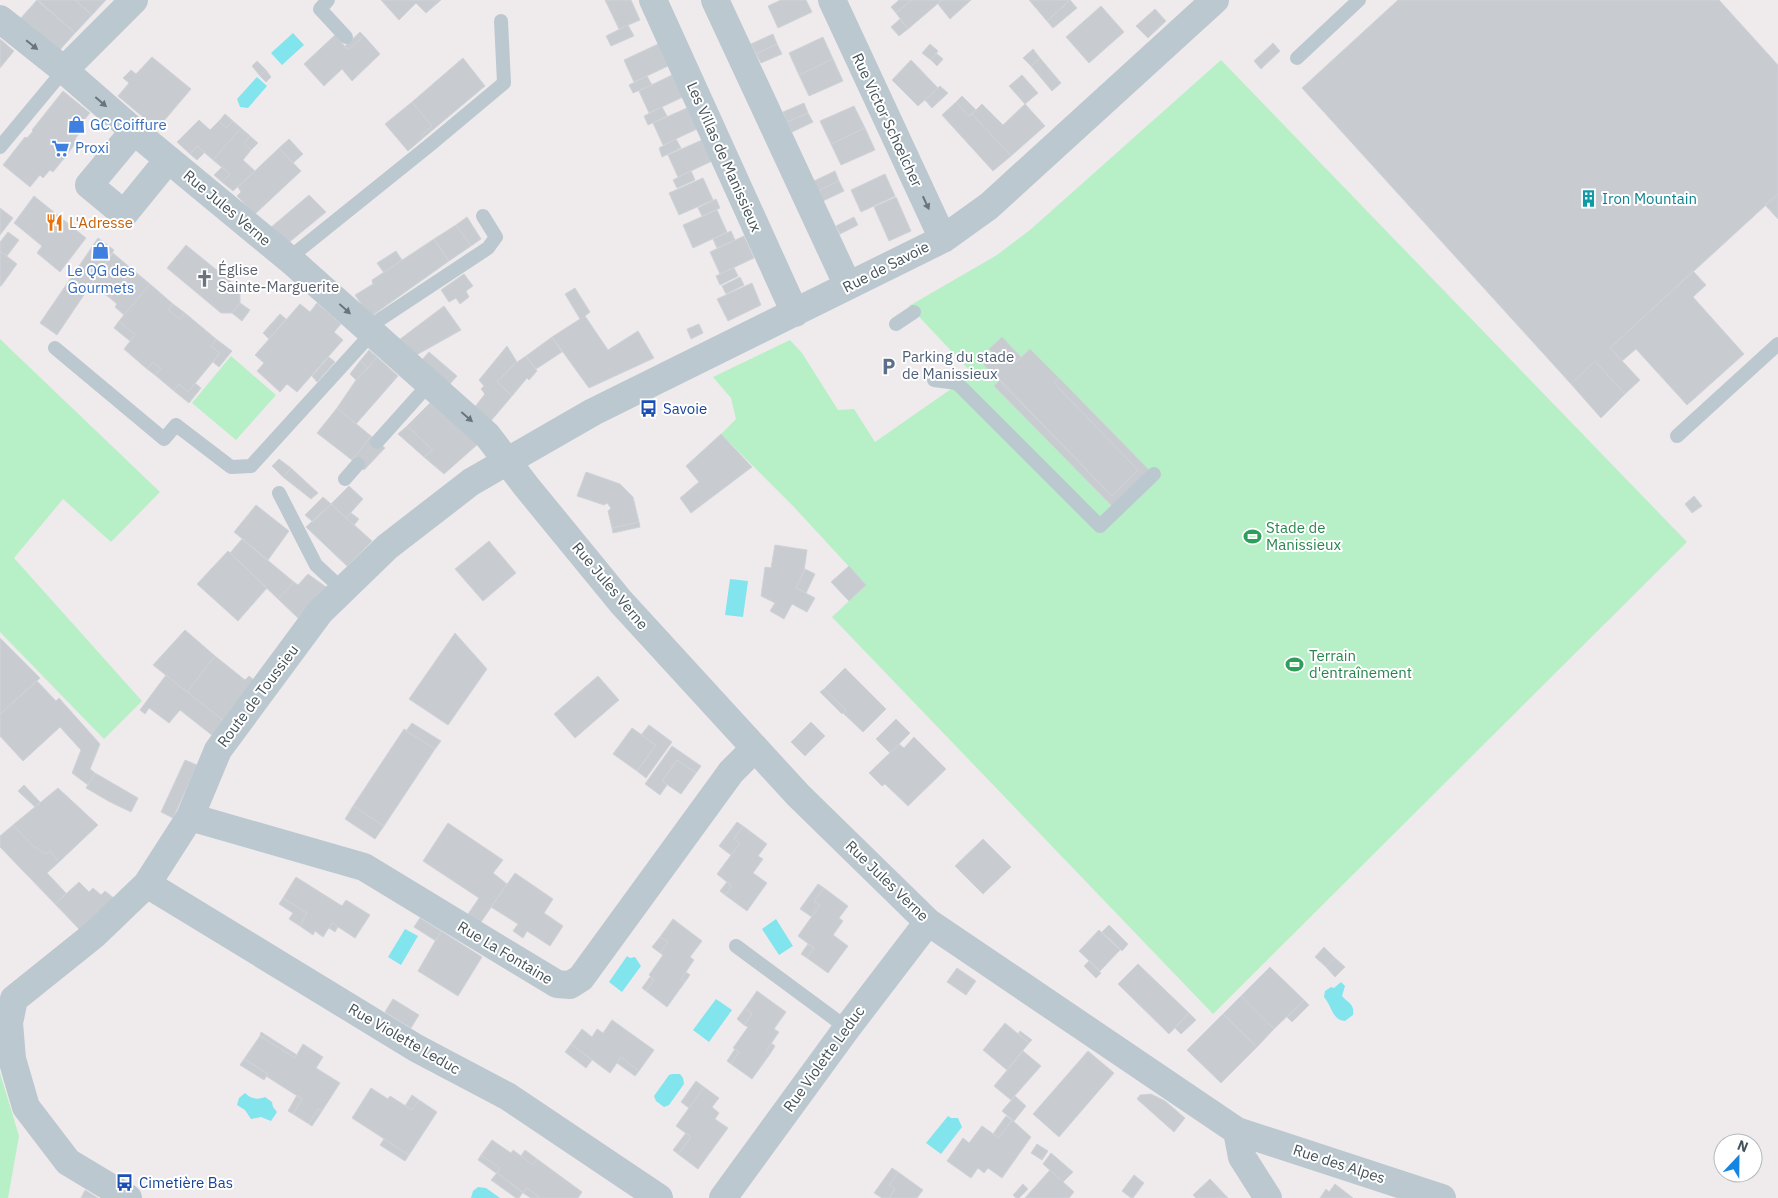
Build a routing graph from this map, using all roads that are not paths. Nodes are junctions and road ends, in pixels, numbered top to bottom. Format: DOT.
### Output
graph roads {
  1 [pos="134,0"];
  2 [pos="328,0"];
  3 [pos="653,0"];
  4 [pos="715,0"];
  5 [pos="832,0"];
  6 [pos="1215,0"];
  7 [pos="1359,0"];
  8 [pos="0,20"];
  9 [pos="501,21"];
  10 [pos="346,37"];
  11 [pos="1297,58"];
  12 [pos="64,70"];
  13 [pos="134,131"];
  14 [pos="0,147"];
  15 [pos="168,160"];
  16 [pos="484,216"];
  17 [pos="943,239"];
  18 [pos="288,259"];
  19 [pos="848,286"];
  20 [pos="914,312"];
  21 [pos="796,313"];
  22 [pos="896,324"];
  23 [pos="369,330"];
  24 [pos="1778,344"];
  25 [pos="55,348"];
  26 [pos="934,380"];
  27 [pos="429,384"];
  28 [pos="1677,436"];
  29 [pos="377,442"];
  30 [pos="507,461"];
  31 [pos="358,464"];
  32 [pos="1154,474"];
  33 [pos="344,479"];
  34 [pos="279,493"];
  35 [pos="343,590"];
  36 [pos="755,748"];
  37 [pos="190,817"];
  38 [pos="147,884"];
  39 [pos="928,922"];
  40 [pos="736,946"];
  41 [pos="7,1005"];
  42 [pos="847,1028"];
  43 [pos="1237,1131"];
  44 [pos="128,1198"];
  45 [pos="659,1198"];
  46 [pos="723,1198"];
  47 [pos="1268,1198"];
  48 [pos="1442,1198"];
  1 -- 12 [label="street"];
  2 -- 10 [label="lane"];
  3 -- 21 [label="street, Les Villas de Manissieux"];
  4 -- 19 [label="street"];
  5 -- 17 [label="street, Rue Victor Schœlcher, one-way"];
  6 -- 17 [label="street, Rue de Savoie"];
  7 -- 11 [label="lane"];
  8 -- 12 [label="street, Rue Jules Verne, one-way"];
  9 -- 18 [label="lane"];
  12 -- 13 [label="street, Rue Jules Verne, one-way"];
  12 -- 14 [label="lane"];
  13 -- 15 [label="street, Rue Jules Verne"];
  13 -- 15 [label="street"];
  15 -- 18 [label="street, Rue Jules Verne"];
  16 -- 23 [label="lane"];
  17 -- 19 [label="street, Rue de Savoie"];
  18 -- 23 [label="street, Rue Jules Verne, one-way"];
  19 -- 21 [label="street, Rue de Savoie"];
  20 -- 22 [label="lane"];
  21 -- 30 [label="street, Rue de Savoie"];
  23 -- 25 [label="lane"];
  23 -- 27 [label="street, Rue Jules Verne"];
  24 -- 28 [label="lane"];
  26 -- 32 [label="lane"];
  27 -- 29 [label="lane"];
  27 -- 30 [label="street, Rue Jules Verne, one-way"];
  30 -- 35 [label="street, Route de Toussieu"];
  30 -- 36 [label="street, Rue Jules Verne"];
  31 -- 33 [label="lane"];
  34 -- 35 [label="lane"];
  35 -- 37 [label="street, Route de Toussieu"];
  36 -- 37 [label="street, Rue La Fontaine"];
  36 -- 39 [label="street, Rue Jules Verne"];
  37 -- 38 [label="street, Route de Toussieu"];
  38 -- 41 [label="street, Route de Toussieu"];
  38 -- 45 [label="street, Rue Violette Leduc"];
  39 -- 42 [label="street, Rue Violette Leduc"];
  39 -- 43 [label="street, Rue Jules Verne"];
  40 -- 42 [label="lane"];
  41 -- 44 [label="street, Route de Toussieu"];
  42 -- 46 [label="street, Rue Violette Leduc"];
  43 -- 47 [label="street"];
  43 -- 48 [label="street, Rue des Alpes"];
}
